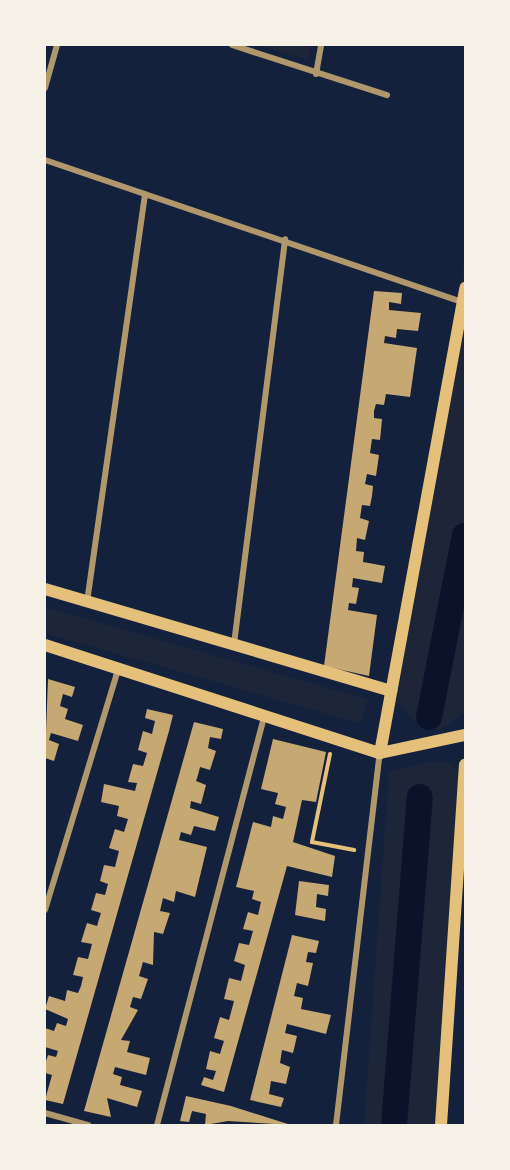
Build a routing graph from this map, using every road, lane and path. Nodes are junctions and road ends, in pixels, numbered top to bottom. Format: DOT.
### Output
graph roads {
  1 [pos="57,45"];
  2 [pos="232,45"];
  3 [pos="321,45"];
  4 [pos="316,74"];
  5 [pos="45,88"];
  6 [pos="387,95"];
  7 [pos="45,160"];
  8 [pos="145,194"];
  9 [pos="285,239"];
  10 [pos="465,288"];
  11 [pos="463,302"];
  12 [pos="45,590"];
  13 [pos="87,602"];
  14 [pos="45,645"];
  15 [pos="233,648"];
  16 [pos="118,670"];
  17 [pos="391,691"];
  18 [pos="264,717"];
  19 [pos="465,735"];
  20 [pos="334,739"];
  21 [pos="380,753"];
  22 [pos="465,765"];
  23 [pos="368,852"];
  24 [pos="45,910"];
  25 [pos="45,1113"];
  26 [pos="88,1125"];
  27 [pos="157,1125"];
  28 [pos="336,1125"];
  29 [pos="441,1125"];
  1 -- 5 [label="street"];
  2 -- 4 [label="street"];
  3 -- 4 [label="street"];
  4 -- 6 [label="street"];
  7 -- 8 [label="street"];
  8 -- 9 [label="street"];
  8 -- 13 [label="street"];
  9 -- 11 [label="street"];
  9 -- 15 [label="street"];
  10 -- 11 [label="main road"];
  11 -- 17 [label="main road"];
  12 -- 13 [label="main road"];
  13 -- 15 [label="main road"];
  14 -- 16 [label="main road"];
  15 -- 17 [label="main road"];
  16 -- 18 [label="main road"];
  16 -- 24 [label="street"];
  17 -- 21 [label="main road"];
  18 -- 20 [label="main road"];
  18 -- 27 [label="street"];
  19 -- 21 [label="main road"];
  20 -- 21 [label="main road"];
  20 -- 23 [label="path"];
  21 -- 23 [label="street"];
  22 -- 29 [label="main road"];
  23 -- 28 [label="street"];
  25 -- 26 [label="street"];
}
